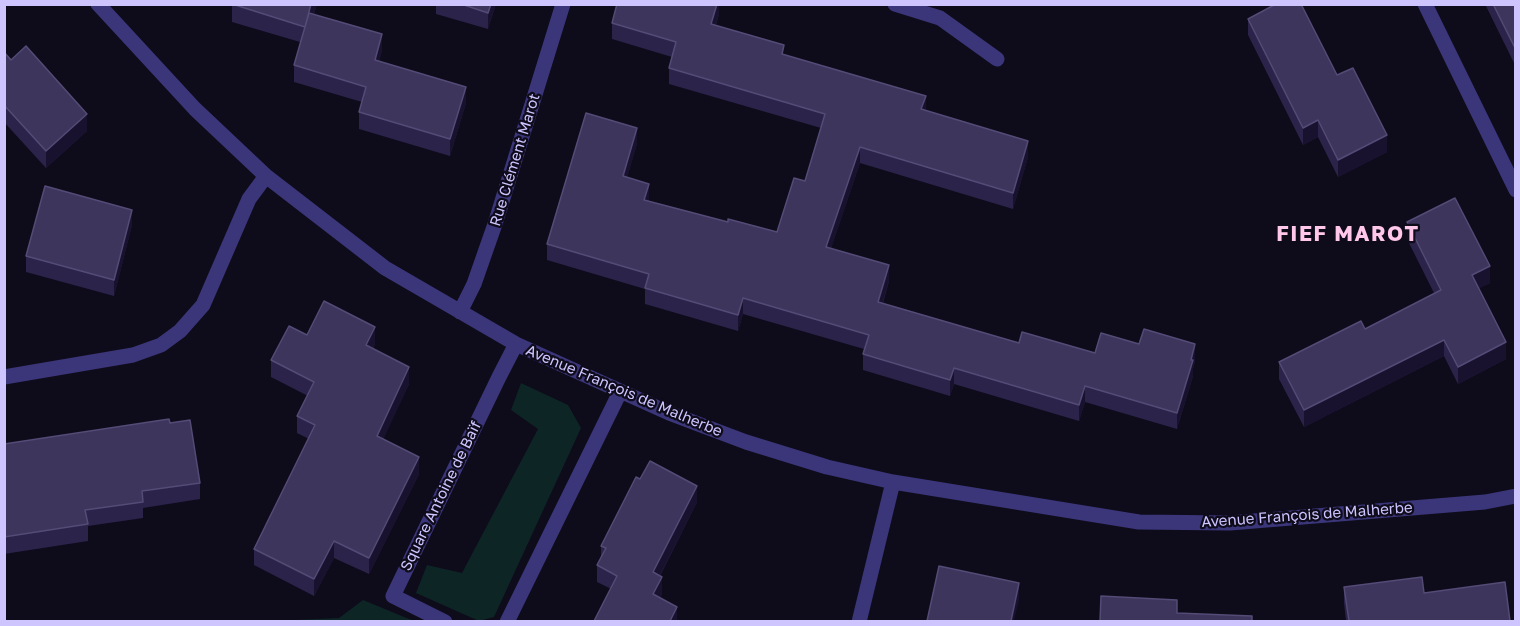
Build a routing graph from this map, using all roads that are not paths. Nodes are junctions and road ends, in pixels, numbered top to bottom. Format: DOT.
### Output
graph roads {
  1 [pos="98,4"];
  2 [pos="563,4"];
  3 [pos="895,4"];
  4 [pos="1425,4"];
  5 [pos="997,59"];
  6 [pos="266,176"];
  7 [pos="1515,190"];
  8 [pos="460,312"];
  9 [pos="516,344"];
  10 [pos="4,377"];
  11 [pos="620,392"];
  12 [pos="893,482"];
  13 [pos="1515,495"];
  14 [pos="445,621"];
  15 [pos="507,621"];
  16 [pos="859,621"];
  1 -- 6 [label="street, Avenue François de Malherbe"];
  2 -- 8 [label="street, Rue Clément Marot"];
  3 -- 5 [label="street"];
  4 -- 7 [label="street"];
  6 -- 8 [label="street, Avenue François de Malherbe"];
  6 -- 10 [label="street"];
  8 -- 9 [label="street, Avenue François de Malherbe"];
  9 -- 11 [label="street, Avenue François de Malherbe"];
  9 -- 14 [label="street, Square Antoine de Baïf"];
  11 -- 12 [label="street, Avenue François de Malherbe"];
  11 -- 15 [label="street"];
  12 -- 13 [label="street, Avenue François de Malherbe"];
  12 -- 16 [label="street"];
}
